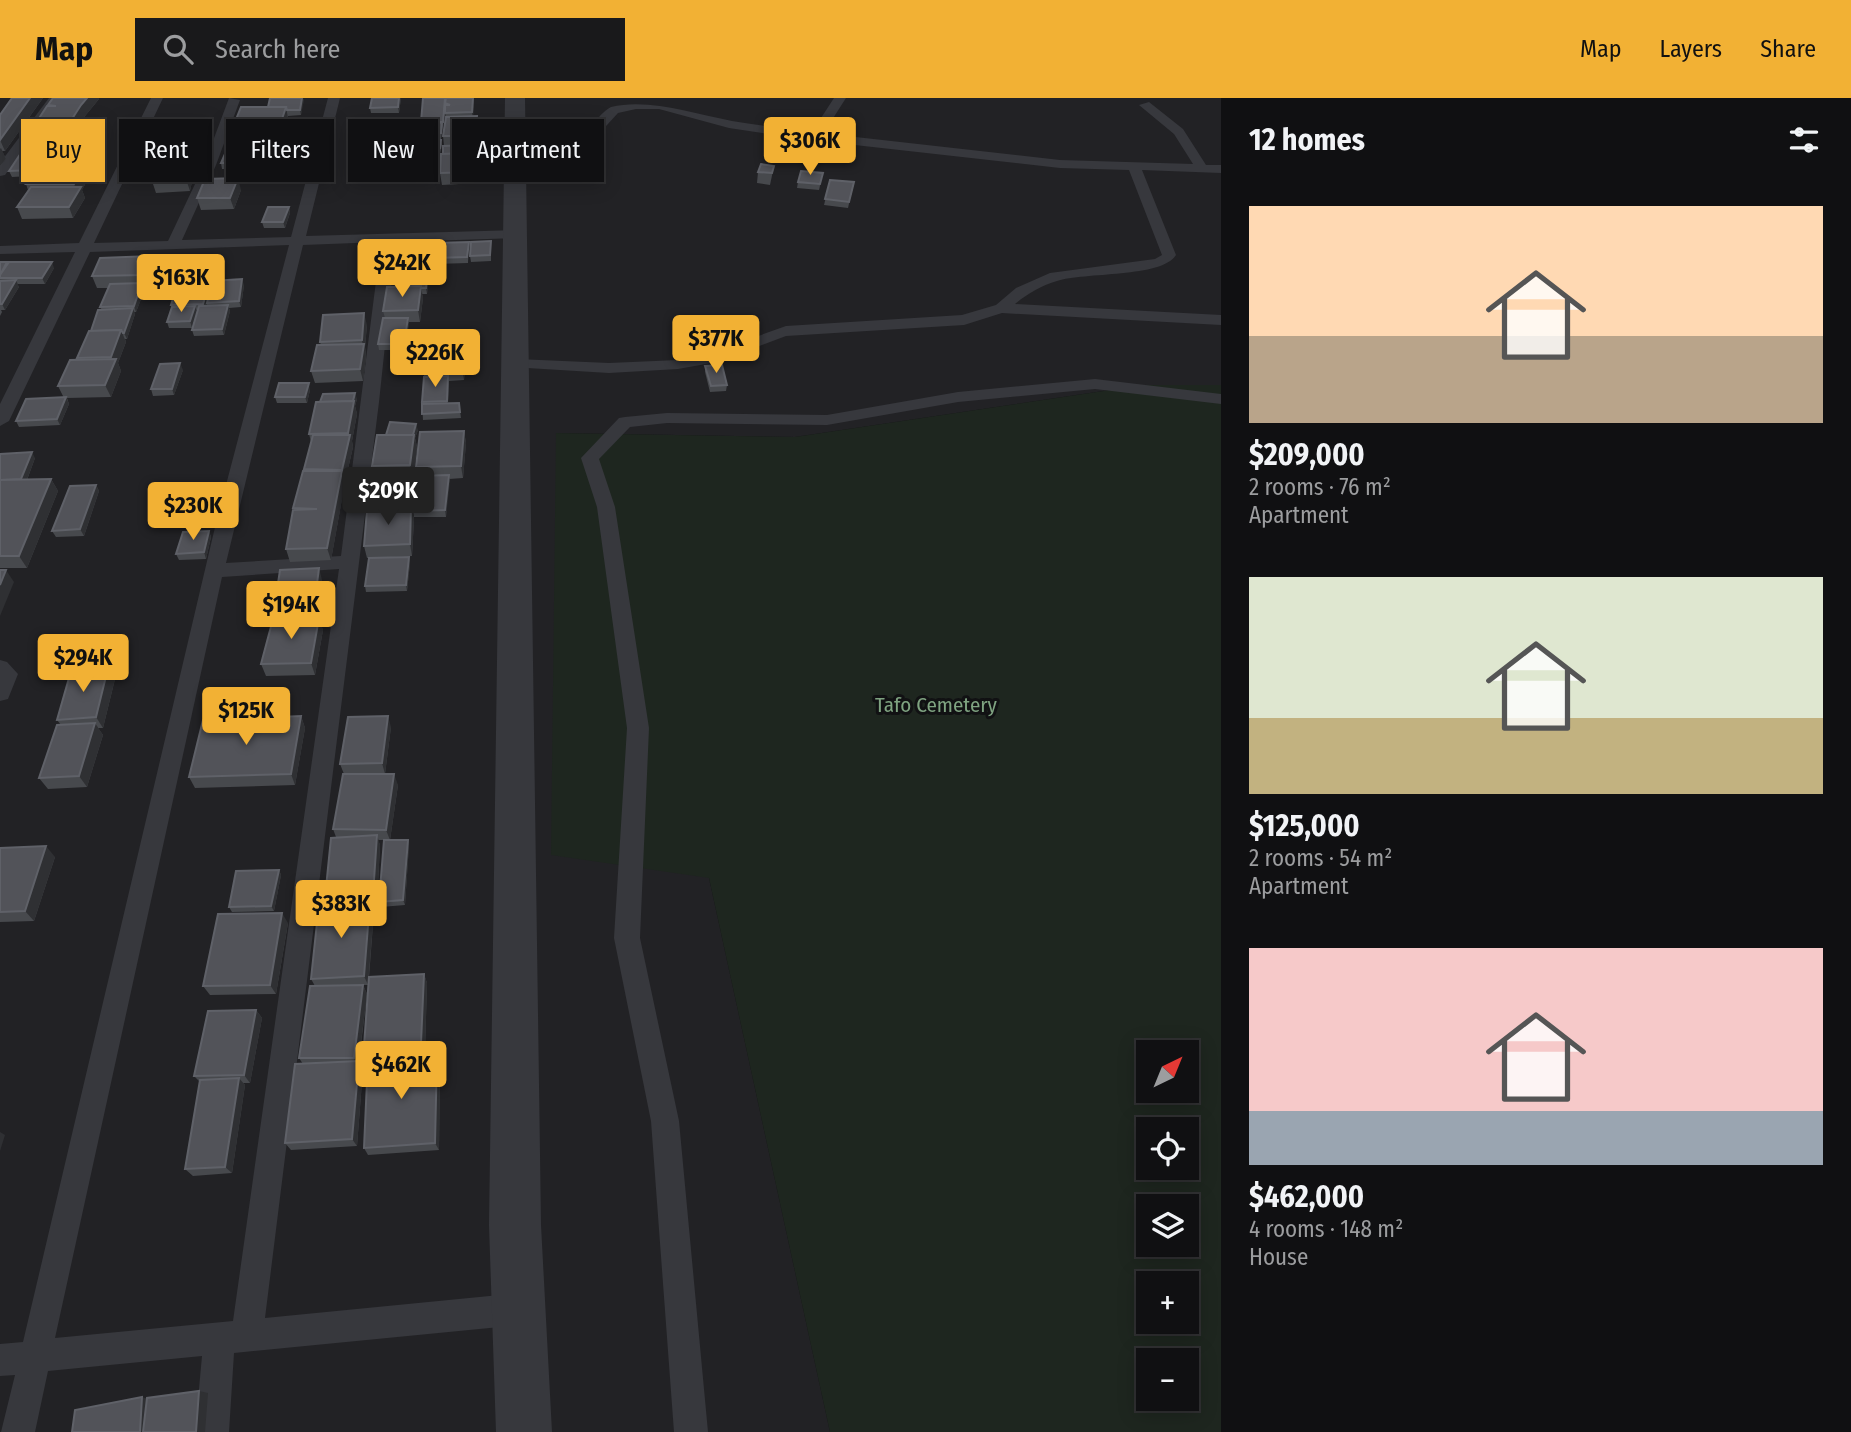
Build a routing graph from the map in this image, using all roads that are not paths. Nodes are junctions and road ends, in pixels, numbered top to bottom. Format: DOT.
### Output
graph roads {
  1 [pos="55,98"];
  2 [pos="157,98"];
  3 [pos="334,98"];
  4 [pos="515,98"];
  5 [pos="679,98"];
  6 [pos="840,98"];
  7 [pos="234,100"];
  8 [pos="614,104"];
  9 [pos="659,105"];
  10 [pos="1145,105"];
  11 [pos="516,119"];
  12 [pos="602,119"];
  13 [pos="810,136"];
  14 [pos="6,153"];
  15 [pos="1134,166"];
  16 [pos="1201,167"];
  17 [pos="1221,169"];
  18 [pos="0,172"];
  19 [pos="517,182"];
  20 [pos="517,234"];
  21 [pos="389,238"];
  22 [pos="299,240"];
  23 [pos="173,244"];
  24 [pos="85,247"];
  25 [pos="0,250"];
  26 [pos="1001,309"];
  27 [pos="1221,320"];
  28 [pos="517,364"];
  29 [pos="1221,398"];
  30 [pos="0,421"];
  31 [pos="350,562"];
  32 [pos="214,571"];
  33 [pos="0,668"];
  34 [pos="0,693"];
  35 [pos="519,1309"];
  36 [pos="233,1338"];
  37 [pos="37,1357"];
  38 [pos="0,1360"];
  39 [pos="18,1432"];
  40 [pos="212,1432"];
  41 [pos="524,1432"];
  42 [pos="691,1432"];
  1 -- 14 [label="lane"];
  2 -- 24 [label="lane"];
  3 -- 22 [label="lane"];
  4 -- 11 [label="street"];
  5 -- 9 [label="lane"];
  6 -- 13 [label="lane"];
  7 -- 23 [label="lane"];
  8 -- 9 [label="lane"];
  8 -- 12 [label="lane"];
  9 -- 13 [label="lane"];
  10 -- 16 [label="lane"];
  13 -- 15 [label="lane"];
  14 -- 18 [label="lane"];
  15 -- 16 [label="lane"];
  15 -- 26 [label="lane"];
  16 -- 17 [label="lane"];
  19 -- 20 [label="street"];
  20 -- 21 [label="lane"];
  20 -- 28 [label="street"];
  21 -- 22 [label="lane"];
  21 -- 31 [label="lane"];
  22 -- 23 [label="lane"];
  22 -- 32 [label="lane"];
  23 -- 24 [label="lane"];
  24 -- 25 [label="lane"];
  24 -- 30 [label="lane"];
  26 -- 27 [label="lane"];
  26 -- 28 [label="lane"];
  28 -- 35 [label="street"];
  29 -- 42 [label="lane"];
  31 -- 32 [label="lane"];
  31 -- 36 [label="lane"];
  32 -- 37 [label="lane"];
  33 -- 34 [label="lane"];
  35 -- 36 [label="lane"];
  35 -- 41 [label="street"];
  36 -- 37 [label="lane"];
  36 -- 40 [label="lane"];
  37 -- 38 [label="lane"];
  37 -- 39 [label="lane"];
}
